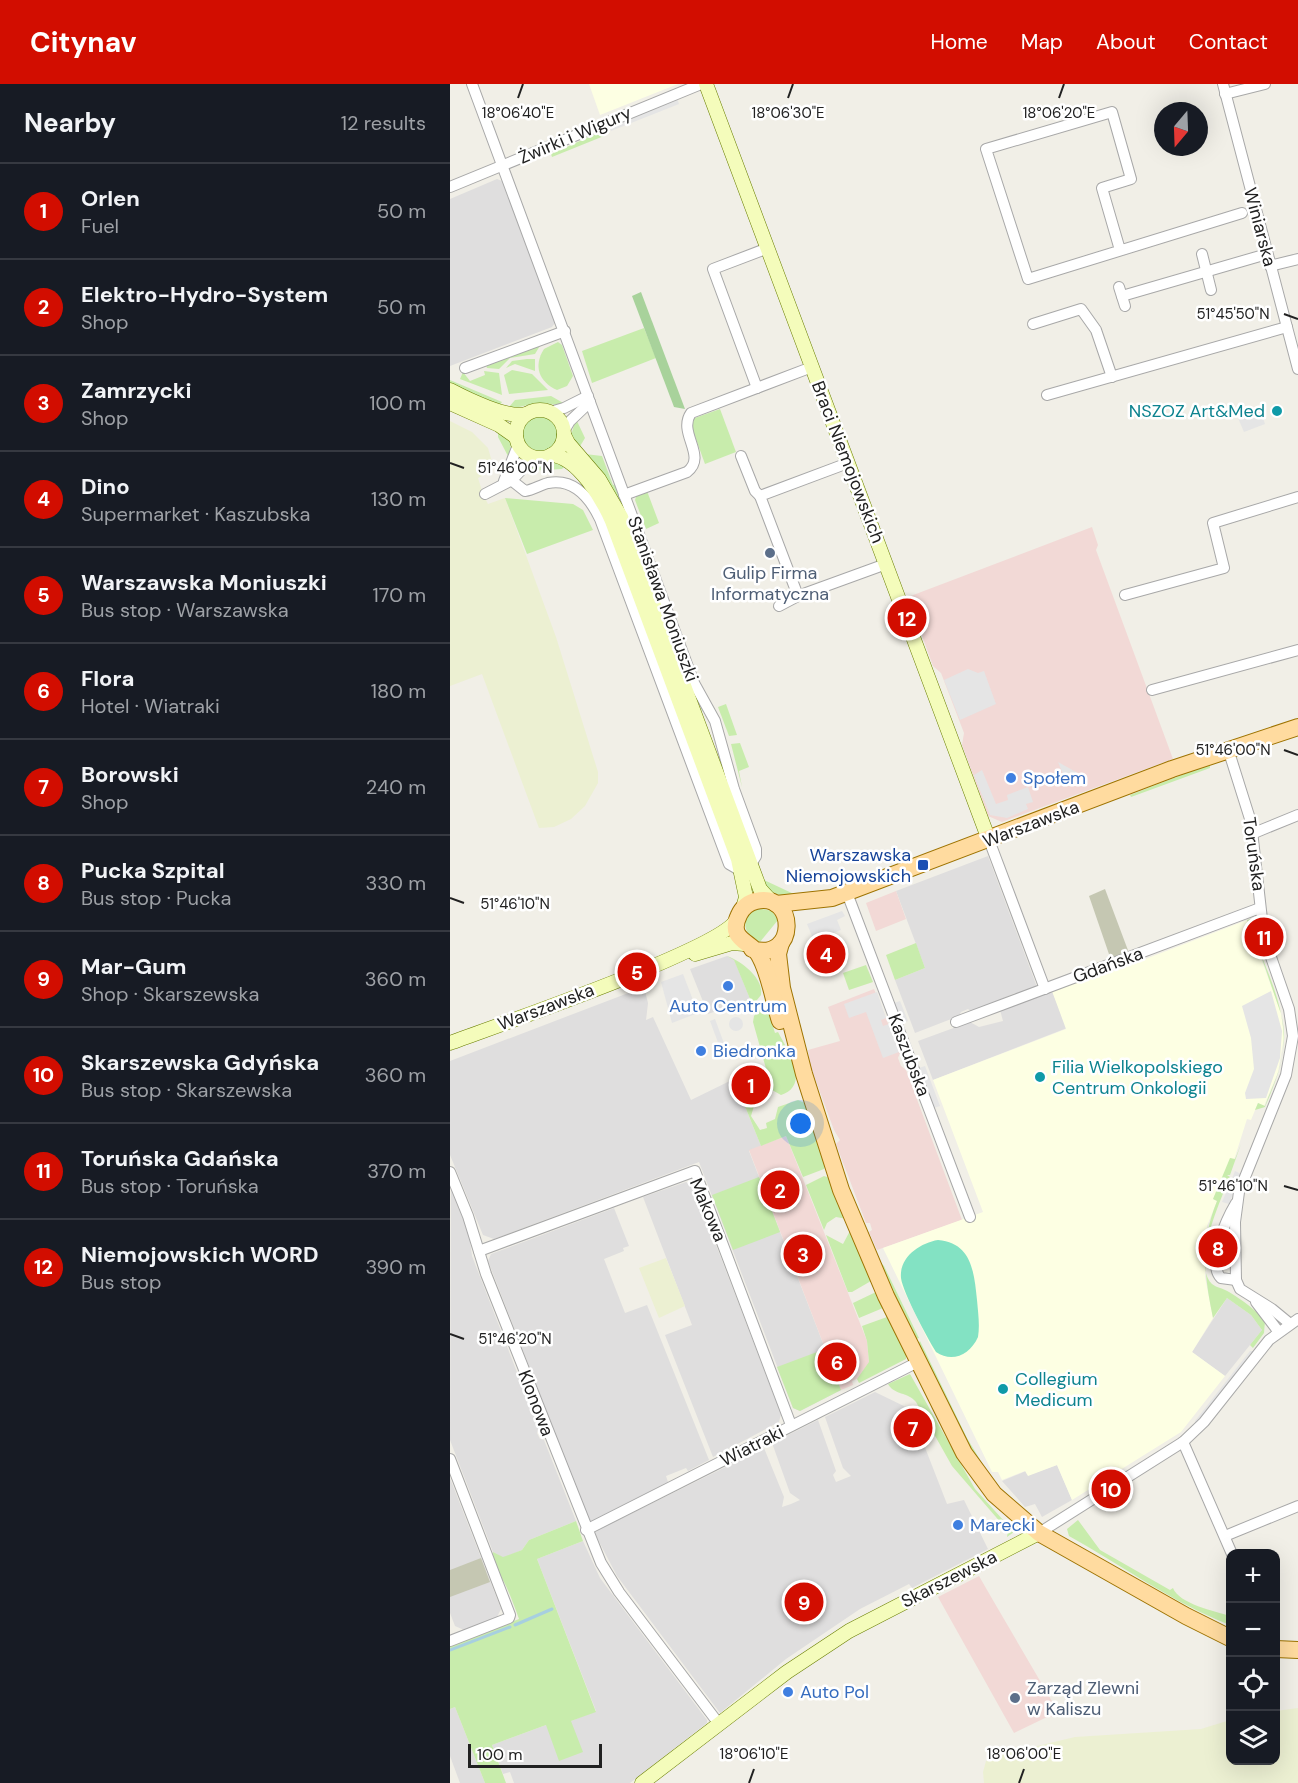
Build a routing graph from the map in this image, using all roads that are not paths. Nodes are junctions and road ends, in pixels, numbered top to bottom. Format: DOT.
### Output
graph roads {
  1 [pos="472,84"];
  2 [pos="701,84"];
  3 [pos="706,84"];
  4 [pos="1265,84"];
  5 [pos="1224,89"];
  6 [pos="503,166"];
  7 [pos="450,188"];
  8 [pos="1242,213"];
  9 [pos="768,248"];
  10 [pos="1120,250"];
  11 [pos="1202,254"];
  12 [pos="1267,254"];
  13 [pos="1298,259"];
  14 [pos="1270,266"];
  15 [pos="1207,272"];
  16 [pos="1211,290"];
  17 [pos="1122,296"];
  18 [pos="1033,324"];
  19 [pos="564,327"];
  20 [pos="1287,327"];
  21 [pos="812,367"];
  22 [pos="465,369"];
  23 [pos="1298,369"];
  24 [pos="1112,377"];
  25 [pos="757,388"];
  26 [pos="450,390"];
  27 [pos="1047,395"];
  28 [pos="589,399"];
  29 [pos="450,404"];
  30 [pos="550,412"];
  31 [pos="526,414"];
  32 [pos="564,433"];
  33 [pos="517,441"];
  34 [pos="741,456"];
  35 [pos="545,457"];
  36 [pos="849,463"];
  37 [pos="507,480"];
  38 [pos="485,494"];
  39 [pos="624,495"];
  40 [pos="760,496"];
  41 [pos="1298,497"];
  42 [pos="886,564"];
  43 [pos="1125,595"];
  44 [pos="798,596"];
  45 [pos="779,606"];
  46 [pos="1298,650"];
  47 [pos="1152,690"];
  48 [pos="1298,727"];
  49 [pos="1228,749"];
  50 [pos="1298,815"];
  51 [pos="1254,833"];
  52 [pos="989,840"];
  53 [pos="746,868"];
  54 [pos="840,895"];
  55 [pos="774,903"];
  56 [pos="1260,908"];
  57 [pos="740,914"];
  58 [pos="788,927"];
  59 [pos="781,943"];
  60 [pos="748,946"];
  61 [pos="676,958"];
  62 [pos="1045,989"];
  63 [pos="956,1022"];
  64 [pos="1295,1028"];
  65 [pos="450,1043"];
  66 [pos="804,1074"];
  67 [pos="450,1172"];
  68 [pos="1238,1200"];
  69 [pos="970,1217"];
  70 [pos="1218,1241"];
  71 [pos="1236,1241"];
  72 [pos="479,1251"];
  73 [pos="1236,1280"];
  74 [pos="1254,1299"];
  75 [pos="1293,1321"];
  76 [pos="1278,1331"];
  77 [pos="918,1362"];
  78 [pos="791,1425"];
  79 [pos="1183,1442"];
  80 [pos="450,1459"];
  81 [pos="1298,1506"];
  82 [pos="586,1530"];
  83 [pos="1039,1533"];
  84 [pos="1225,1536"];
  85 [pos="1230,1549"];
  86 [pos="1226,1636"];
  87 [pos="451,1638"];
  88 [pos="1280,1649"];
  89 [pos="1298,1650"];
  90 [pos="719,1724"];
  91 [pos="642,1783"];
  1 -- 6 [label="street, Stanisława Moniuszki"];
  2 -- 6 [label="street, Żwirki i Wigury"];
  3 -- 9 [label="main road, Braci Niemojowskich"];
  4 -- 5 [label="street"];
  5 -- 12 [label="street, Winiarska"];
  6 -- 7 [label="street, Żwirki i Wigury"];
  6 -- 19 [label="street, Stanisława Moniuszki"];
  8 -- 10 [label="street"];
  9 -- 21 [label="main road, Braci Niemojowskich"];
  9 -- 25 [label="street"];
  10 -- 10 [label="street"];
  11 -- 15 [label="street"];
  12 -- 14 [label="street, Winiarska"];
  12 -- 15 [label="street"];
  13 -- 14 [label="street"];
  14 -- 20 [label="street, Winiarska"];
  15 -- 16 [label="street"];
  15 -- 17 [label="street"];
  18 -- 24 [label="street"];
  19 -- 22 [label="street"];
  19 -- 28 [label="street, Stanisława Moniuszki"];
  20 -- 23 [label="street, Winiarska"];
  20 -- 24 [label="street"];
  21 -- 25 [label="street"];
  21 -- 36 [label="main road, Braci Niemojowskich"];
  24 -- 27 [label="street"];
  25 -- 39 [label="street"];
  26 -- 31 [label="main road"];
  28 -- 30 [label="street"];
  28 -- 32 [label="street"];
  28 -- 39 [label="street, Stanisława Moniuszki"];
  29 -- 33 [label="main road"];
  30 -- 31 [label="main road"];
  30 -- 32 [label="main road"];
  31 -- 33 [label="main road"];
  32 -- 35 [label="main road"];
  32 -- 53 [label="main road, Stanisława Moniuszki"];
  33 -- 35 [label="main road"];
  33 -- 37 [label="street"];
  34 -- 40 [label="street"];
  35 -- 37 [label="street"];
  35 -- 53 [label="main road, Stanisława Moniuszki"];
  36 -- 40 [label="street"];
  36 -- 42 [label="main road, Braci Niemojowskich"];
  37 -- 38 [label="street"];
  37 -- 53 [label="street, Stanisława Moniuszki"];
  39 -- 53 [label="street, Stanisława Moniuszki"];
  40 -- 44 [label="street"];
  41 -- 43 [label="street"];
  42 -- 44 [label="street"];
  42 -- 52 [label="main road, Braci Niemojowskich"];
  44 -- 45 [label="street"];
  46 -- 47 [label="street"];
  48 -- 49 [label="main road, Warszawska"];
  49 -- 51 [label="street, Toruńska"];
  49 -- 52 [label="main road, Warszawska"];
  50 -- 51 [label="street"];
  51 -- 56 [label="street, Toruńska"];
  52 -- 54 [label="main road, Warszawska"];
  52 -- 62 [label="street"];
  53 -- 55 [label="main road, Stanisława Moniuszki"];
  53 -- 57 [label="main road, Stanisława Moniuszki"];
  54 -- 55 [label="main road, Warszawska"];
  54 -- 58 [label="main road, Warszawska"];
  54 -- 69 [label="street, Kaszubska"];
  55 -- 57 [label="main road"];
  55 -- 58 [label="main road"];
  56 -- 62 [label="street, Gdańska"];
  56 -- 64 [label="street, Toruńska"];
  57 -- 60 [label="main road"];
  57 -- 61 [label="main road, Warszawska"];
  58 -- 59 [label="main road"];
  59 -- 60 [label="main road"];
  59 -- 66 [label="main road"];
  60 -- 61 [label="main road, Warszawska"];
  60 -- 66 [label="main road"];
  61 -- 65 [label="main road, Warszawska"];
  62 -- 63 [label="street, Gdańska"];
  64 -- 68 [label="street, Toruńska"];
  66 -- 77 [label="main road"];
  67 -- 72 [label="street, Klonowa"];
  68 -- 70 [label="street, Toruńska"];
  68 -- 71 [label="street, Toruńska"];
  70 -- 71 [label="street"];
  70 -- 73 [label="street"];
  71 -- 73 [label="street, Toruńska"];
  72 -- 78 [label="street, Makowa"];
  72 -- 82 [label="street, Klonowa"];
  73 -- 74 [label="street"];
  74 -- 75 [label="street"];
  74 -- 76 [label="street"];
  75 -- 76 [label="street, Skarszewska"];
  76 -- 79 [label="street, Skarszewska"];
  77 -- 78 [label="street, Wiatraki"];
  77 -- 83 [label="main road"];
  78 -- 82 [label="street, Wiatraki"];
  79 -- 83 [label="street, Skarszewska"];
  79 -- 84 [label="street"];
  80 -- 87 [label="street"];
  81 -- 84 [label="street"];
  82 -- 90 [label="street, Klonowa"];
  83 -- 86 [label="main road"];
  83 -- 90 [label="main road, Skarszewska"];
  84 -- 85 [label="street"];
  88 -- 89 [label="main road"];
  90 -- 91 [label="main road, Skarszewska"];
}
